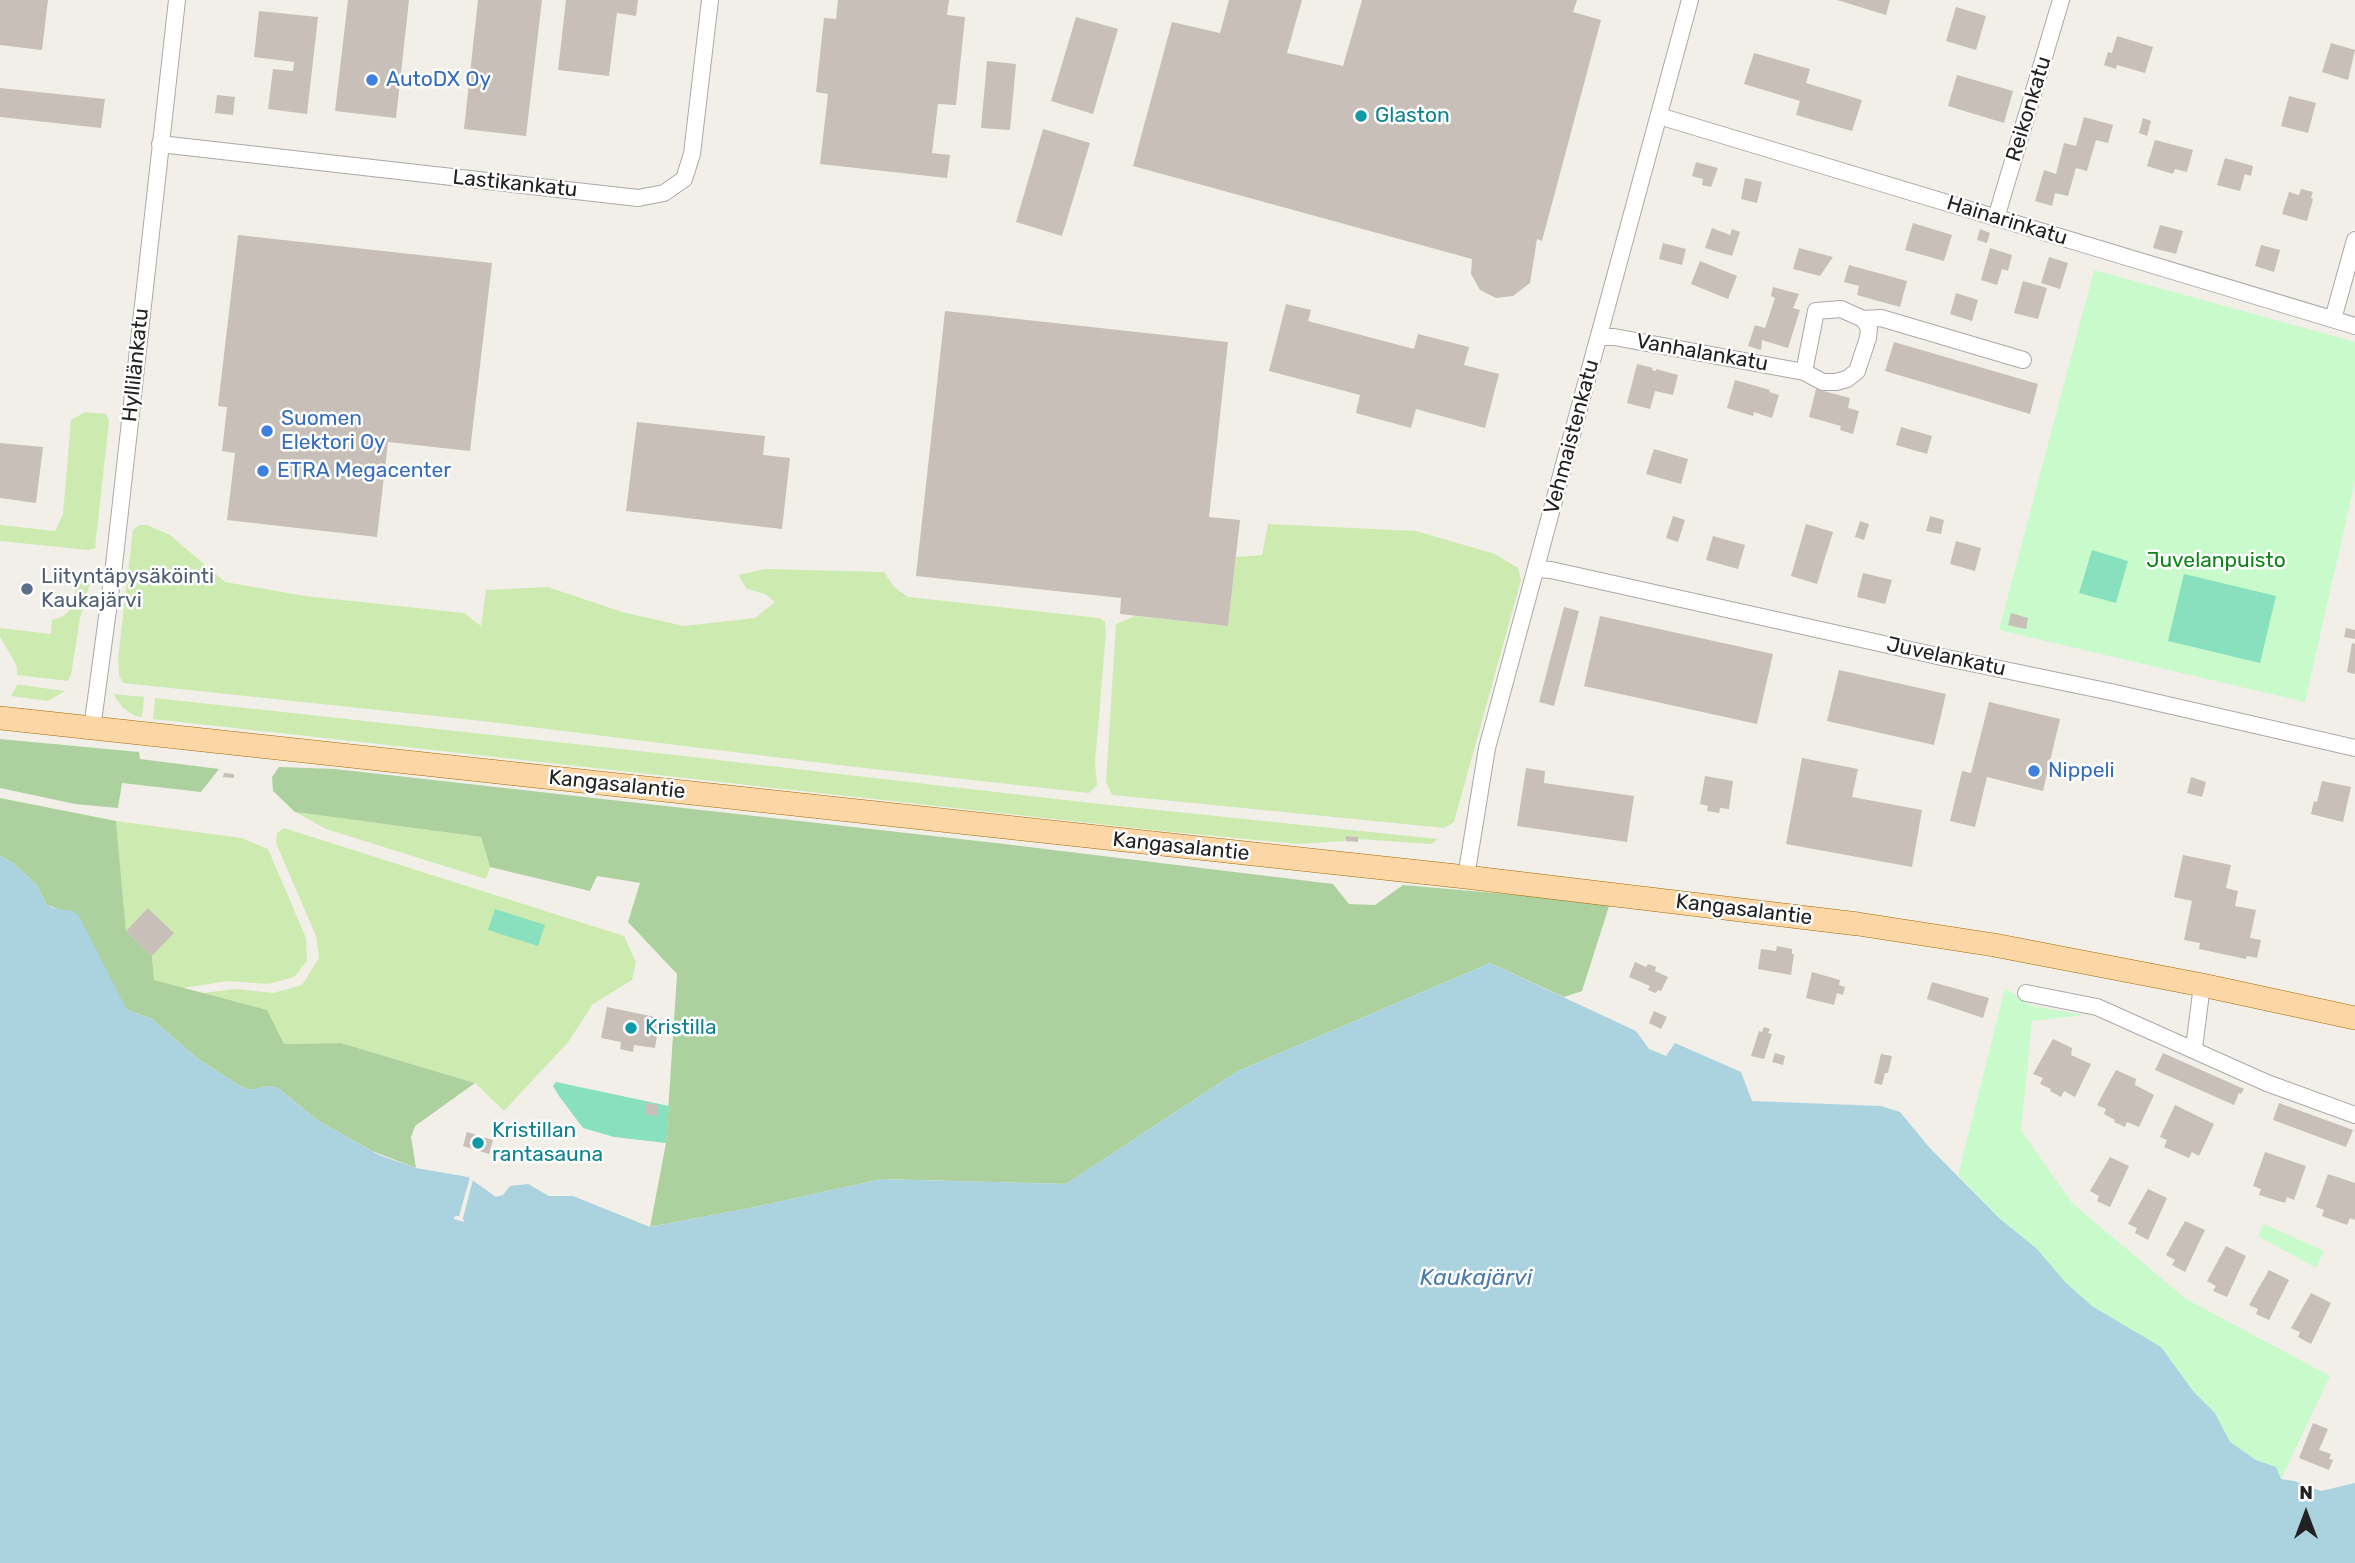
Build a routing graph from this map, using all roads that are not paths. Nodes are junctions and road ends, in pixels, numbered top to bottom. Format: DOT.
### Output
graph roads {
  1 [pos="177,0"];
  2 [pos="710,0"];
  3 [pos="1690,0"];
  4 [pos="2061,0"];
  5 [pos="1659,116"];
  6 [pos="160,145"];
  7 [pos="1996,218"];
  8 [pos="2355,240"];
  9 [pos="1863,319"];
  10 [pos="2333,319"];
  11 [pos="2355,326"];
  12 [pos="1600,337"];
  13 [pos="2023,360"];
  14 [pos="1804,372"];
  15 [pos="1536,569"];
  16 [pos="0,718"];
  17 [pos="92,729"];
  18 [pos="2355,748"];
  19 [pos="1466,877"];
  20 [pos="2202,985"];
  21 [pos="2026,993"];
  22 [pos="2355,1018"];
  23 [pos="2194,1048"];
  24 [pos="2355,1115"];
  1 -- 6 [label="street, Hyllilänkatu"];
  2 -- 6 [label="street, Lastikankatu"];
  3 -- 5 [label="street, Vehmaistenkatu"];
  4 -- 7 [label="street, Reikonkatu"];
  5 -- 7 [label="street, Hainarinkatu"];
  5 -- 12 [label="street, Vehmaistenkatu"];
  6 -- 17 [label="street, Hyllilänkatu"];
  7 -- 10 [label="street, Hainarinkatu"];
  8 -- 10 [label="street"];
  9 -- 13 [label="street"];
  9 -- 14 [label="street"];
  9 -- 14 [label="street, Vanhalankatu"];
  10 -- 11 [label="street, Hainarinkatu"];
  12 -- 14 [label="street, Vanhalankatu"];
  12 -- 15 [label="street, Vehmaistenkatu"];
  15 -- 18 [label="street, Juvelankatu"];
  15 -- 19 [label="street, Vehmaistenkatu"];
  16 -- 17 [label="main road, Kangasalantie"];
  17 -- 19 [label="main road, Kangasalantie"];
  19 -- 20 [label="main road, Kangasalantie"];
  20 -- 22 [label="main road, Kangasalantie"];
  20 -- 23 [label="street"];
  21 -- 23 [label="street"];
  23 -- 24 [label="street"];
}
